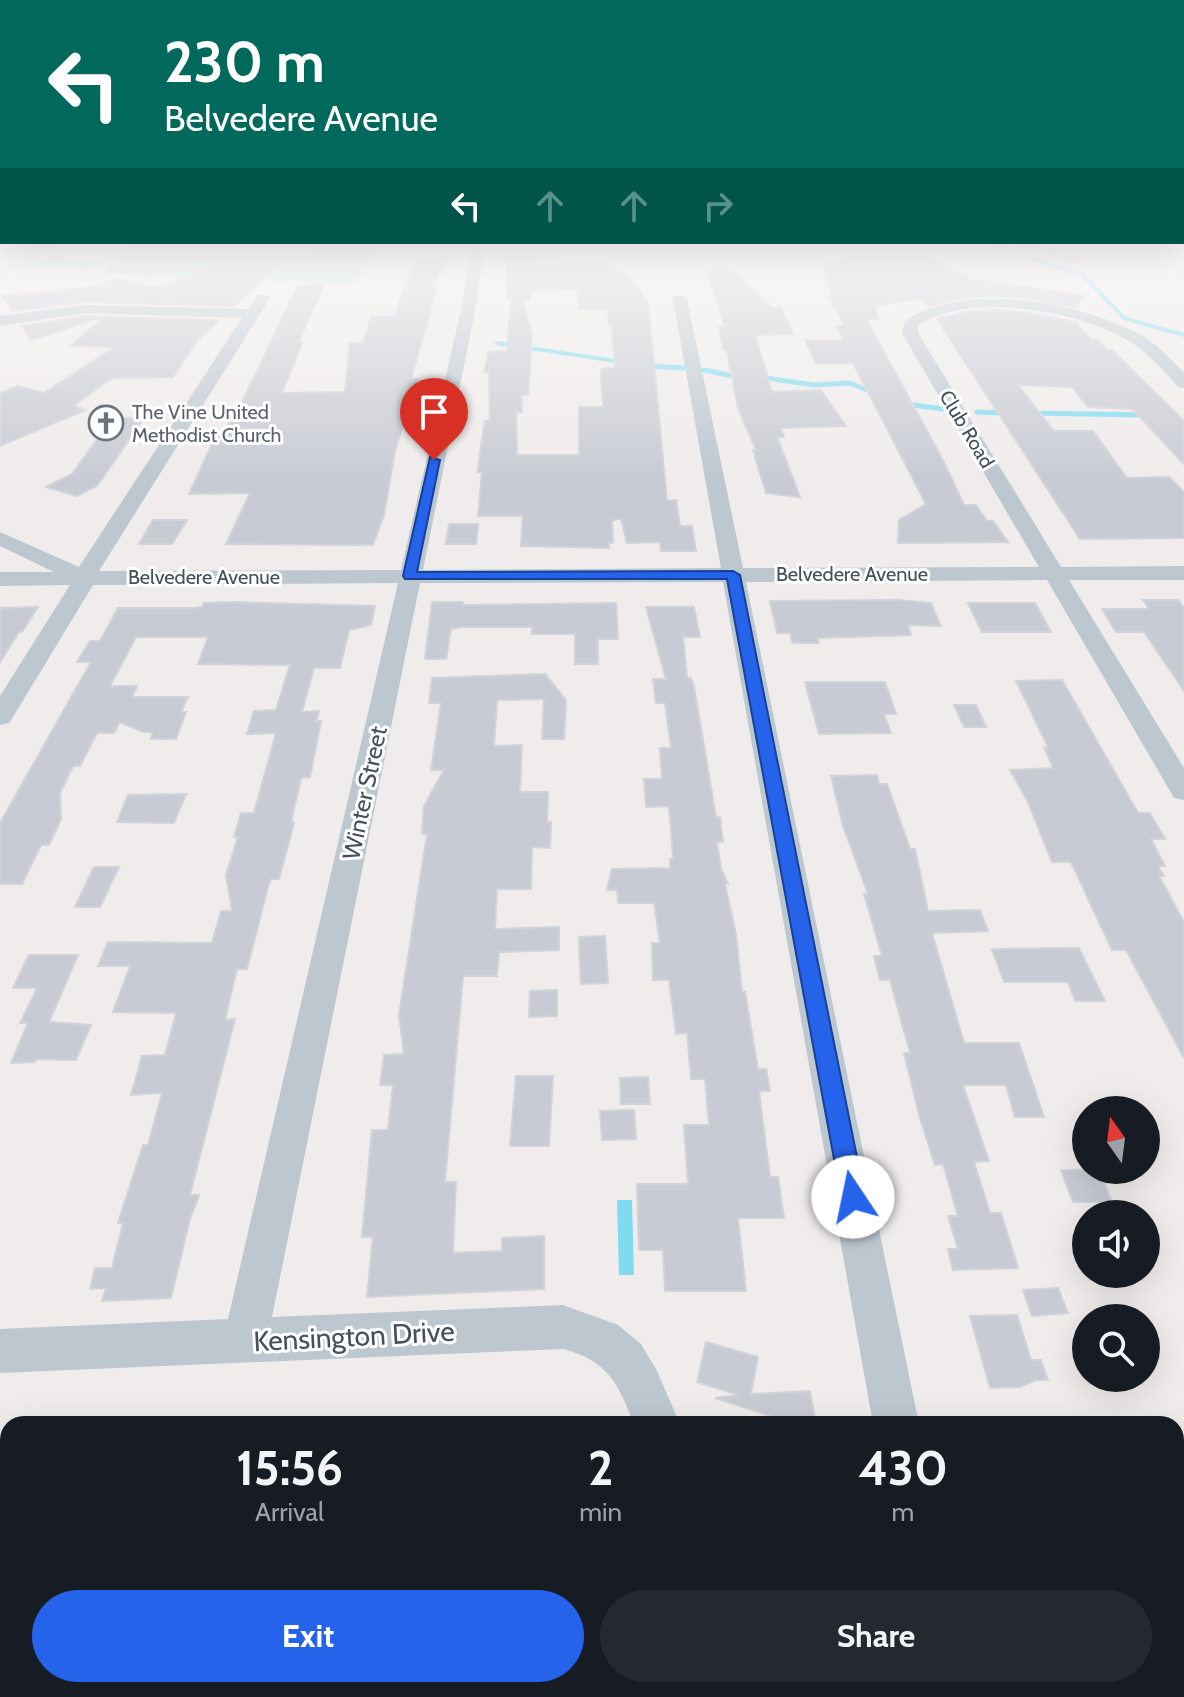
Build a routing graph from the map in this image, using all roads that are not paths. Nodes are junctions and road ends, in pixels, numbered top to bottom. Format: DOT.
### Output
graph roads {
  1 [pos="247,322"];
  2 [pos="465,322"];
  3 [pos="684,322"];
  4 [pos="912,322"];
  5 [pos="1099,322"];
  6 [pos="1184,383"];
  7 [pos="0,538"];
  8 [pos="1053,573"];
  9 [pos="1184,573"];
  10 [pos="733,575"];
  11 [pos="410,576"];
  12 [pos="85,578"];
  13 [pos="0,579"];
  14 [pos="0,717"];
  15 [pos="1184,791"];
  16 [pos="245,1341"];
  17 [pos="0,1351"];
  18 [pos="654,1416"];
  19 [pos="894,1416"];
  1 -- 12 [label="street"];
  2 -- 11 [label="street, Winter Street"];
  3 -- 10 [label="street"];
  4 -- 8 [label="street, Club Road"];
  5 -- 6 [label="street, Club Road"];
  7 -- 12 [label="street, Belvedere Avenue"];
  8 -- 9 [label="street, Belvedere Avenue"];
  8 -- 10 [label="street, Belvedere Avenue"];
  8 -- 15 [label="street, Club Road"];
  10 -- 11 [label="street, Belvedere Avenue"];
  10 -- 19 [label="street"];
  11 -- 12 [label="street, Belvedere Avenue"];
  11 -- 16 [label="street, Winter Street"];
  12 -- 13 [label="street"];
  12 -- 14 [label="street"];
  16 -- 17 [label="street, Kensington Drive"];
  16 -- 18 [label="street, Kensington Drive"];
}
